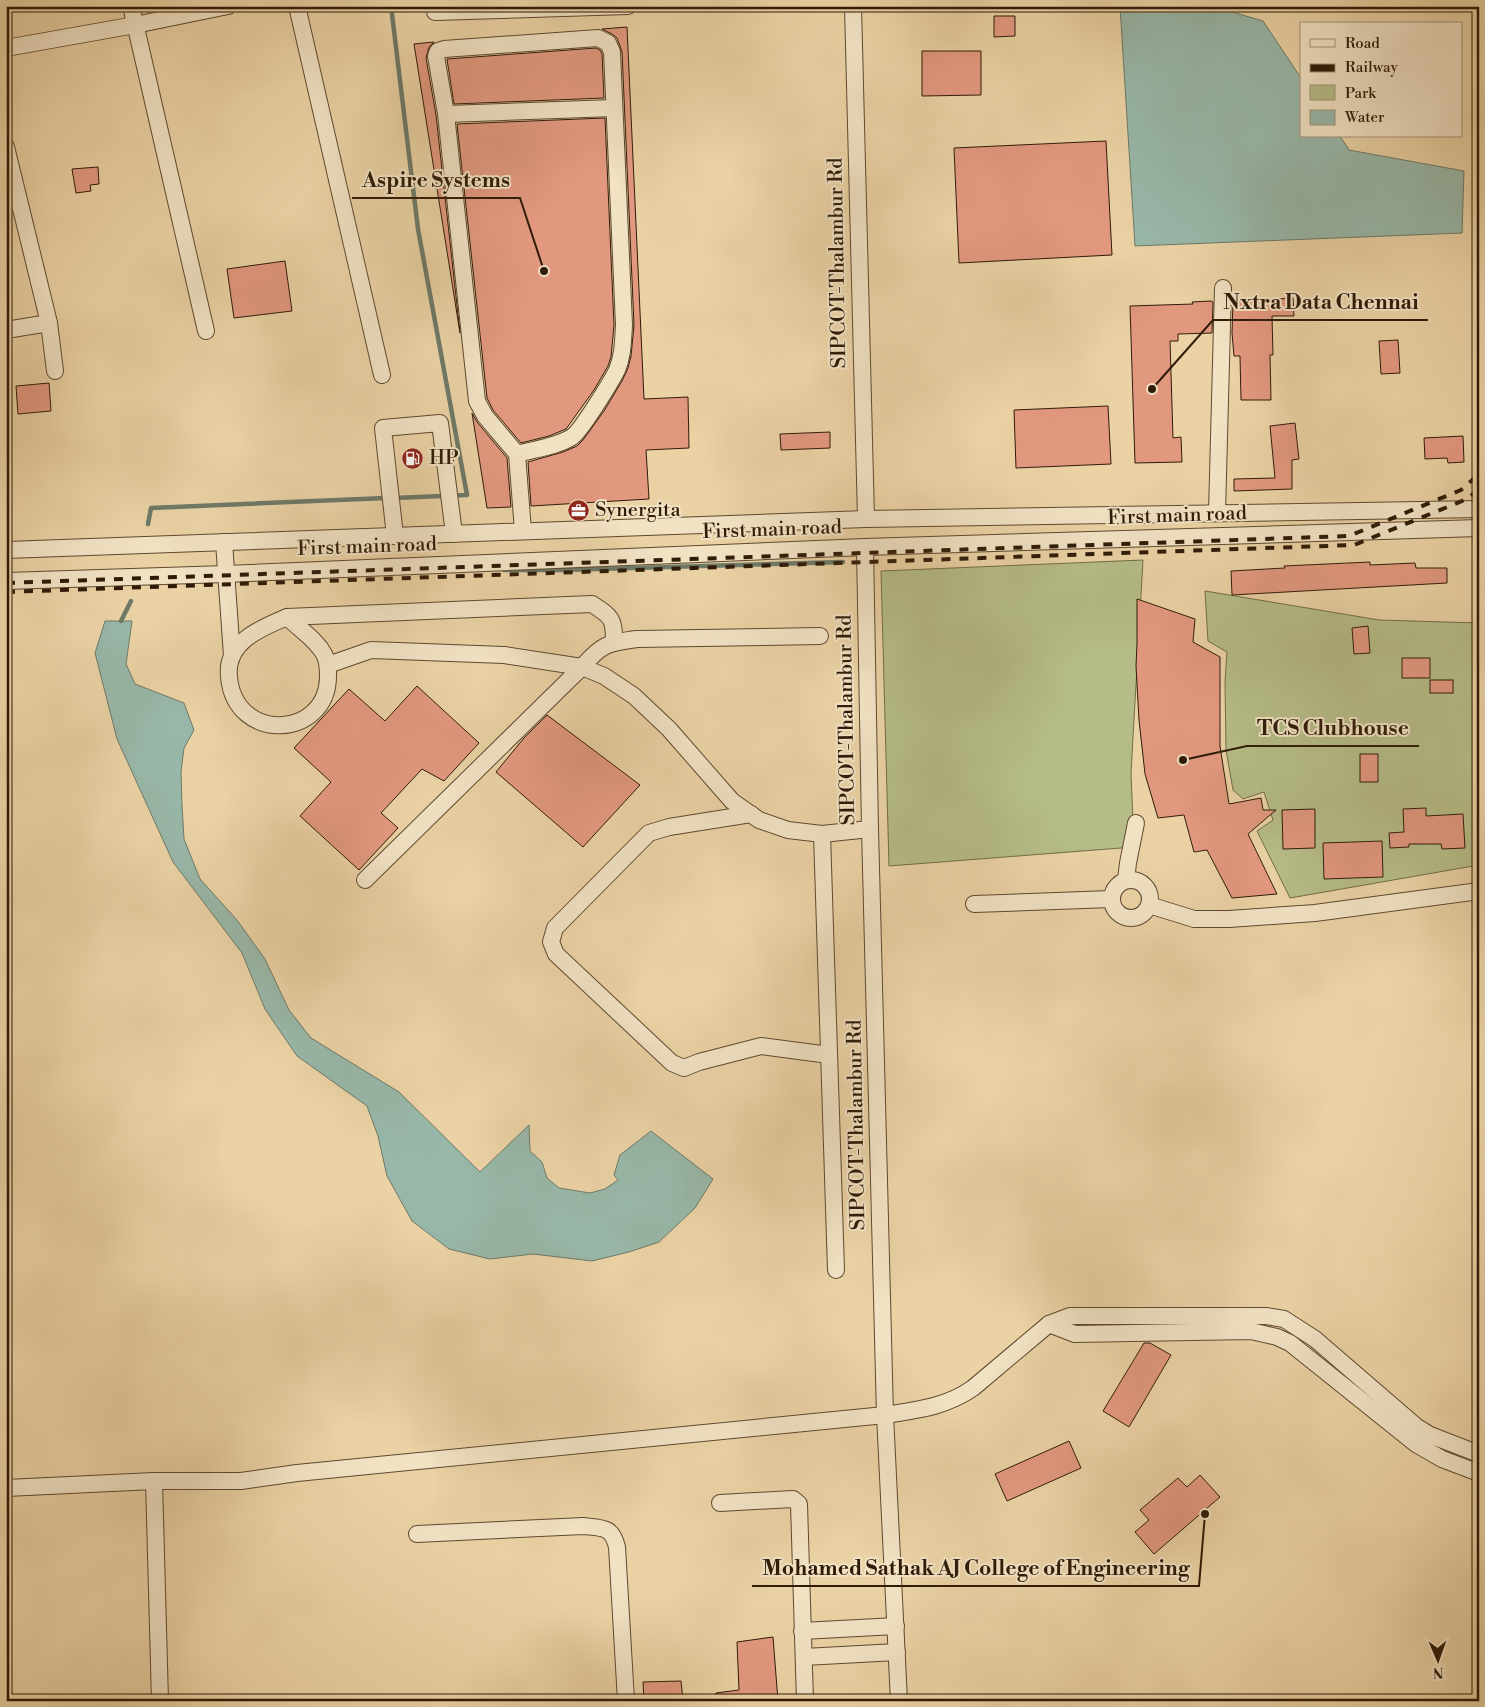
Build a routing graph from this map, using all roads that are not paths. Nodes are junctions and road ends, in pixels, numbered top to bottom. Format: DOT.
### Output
graph roads {
  1 [pos="131,6"];
  2 [pos="228,6"];
  3 [pos="298,6"];
  4 [pos="628,6"];
  5 [pos="852,6"];
  6 [pos="435,12"];
  7 [pos="135,25"];
  8 [pos="6,48"];
  9 [pos="614,108"];
  10 [pos="446,114"];
  11 [pos="6,147"];
  12 [pos="1223,288"];
  13 [pos="49,323"];
  14 [pos="6,330"];
  15 [pos="206,331"];
  16 [pos="55,371"];
  17 [pos="382,375"];
  18 [pos="517,454"];
  19 [pos="1479,509"];
  20 [pos="1217,514"];
  21 [pos="866,519"];
  22 [pos="1479,528"];
  23 [pos="523,532"];
  24 [pos="454,534"];
  25 [pos="395,536"];
  26 [pos="224,542"];
  27 [pos="865,547"];
  28 [pos="6,550"];
  29 [pos="226,574"];
  30 [pos="6,581"];
  31 [pos="287,617"];
  32 [pos="820,636"];
  33 [pos="614,642"];
  34 [pos="232,656"];
  35 [pos="328,665"];
  36 [pos="582,667"];
  37 [pos="751,814"];
  38 [pos="1136,823"];
  39 [pos="870,828"];
  40 [pos="822,834"];
  41 [pos="365,880"];
  42 [pos="1126,880"];
  43 [pos="1479,892"];
  44 [pos="1111,899"];
  45 [pos="974,904"];
  46 [pos="1149,905"];
  47 [pos="829,1055"];
  48 [pos="836,1270"];
  49 [pos="1049,1324"];
  50 [pos="885,1415"];
  51 [pos="1479,1454"];
  52 [pos="1479,1473"];
  53 [pos="154,1481"];
  54 [pos="6,1488"];
  55 [pos="720,1503"];
  56 [pos="417,1534"];
  57 [pos="896,1626"];
  58 [pos="802,1631"];
  59 [pos="897,1652"];
  60 [pos="804,1657"];
  61 [pos="160,1701"];
  62 [pos="626,1701"];
  63 [pos="805,1701"];
  64 [pos="899,1701"];
  1 -- 7 [label="street"];
  2 -- 7 [label="street"];
  3 -- 17 [label="street"];
  4 -- 6 [label="street"];
  5 -- 21 [label="street, SIPCOT-Thalambur Rd"];
  7 -- 8 [label="street"];
  7 -- 15 [label="street"];
  9 -- 10 [label="street"];
  9 -- 10 [label="street"];
  9 -- 18 [label="street"];
  10 -- 18 [label="street"];
  11 -- 13 [label="street"];
  12 -- 20 [label="street"];
  13 -- 14 [label="street"];
  13 -- 16 [label="street"];
  18 -- 23 [label="street"];
  19 -- 20 [label="street"];
  20 -- 21 [label="street"];
  21 -- 23 [label="street"];
  22 -- 27 [label="street, First main road"];
  23 -- 24 [label="street"];
  24 -- 25 [label="street"];
  24 -- 25 [label="street"];
  25 -- 26 [label="street"];
  26 -- 28 [label="street"];
  26 -- 29 [label="street"];
  27 -- 29 [label="street, First main road"];
  27 -- 39 [label="street, SIPCOT-Thalambur Rd"];
  29 -- 30 [label="street, First main road"];
  29 -- 34 [label="street"];
  31 -- 33 [label="street"];
  31 -- 34 [label="street"];
  31 -- 35 [label="street"];
  32 -- 33 [label="street"];
  33 -- 36 [label="street"];
  34 -- 35 [label="street"];
  35 -- 36 [label="street"];
  36 -- 37 [label="street"];
  36 -- 41 [label="street"];
  37 -- 40 [label="street"];
  37 -- 47 [label="street"];
  38 -- 42 [label="street"];
  39 -- 40 [label="street"];
  39 -- 50 [label="street, SIPCOT-Thalambur Rd"];
  40 -- 47 [label="street"];
  42 -- 44 [label="street"];
  42 -- 46 [label="street"];
  43 -- 46 [label="street"];
  44 -- 45 [label="street"];
  44 -- 46 [label="street"];
  47 -- 48 [label="street"];
  49 -- 50 [label="street"];
  49 -- 51 [label="street"];
  49 -- 52 [label="street"];
  50 -- 53 [label="street"];
  50 -- 57 [label="street, SIPCOT-Thalambur Rd"];
  53 -- 54 [label="street"];
  53 -- 61 [label="street"];
  55 -- 58 [label="street"];
  56 -- 62 [label="street"];
  57 -- 58 [label="street"];
  57 -- 59 [label="street, SIPCOT-Thalambur Rd"];
  58 -- 60 [label="street"];
  59 -- 60 [label="street"];
  59 -- 64 [label="street, SIPCOT-Thalambur Rd"];
  60 -- 63 [label="street"];
}
